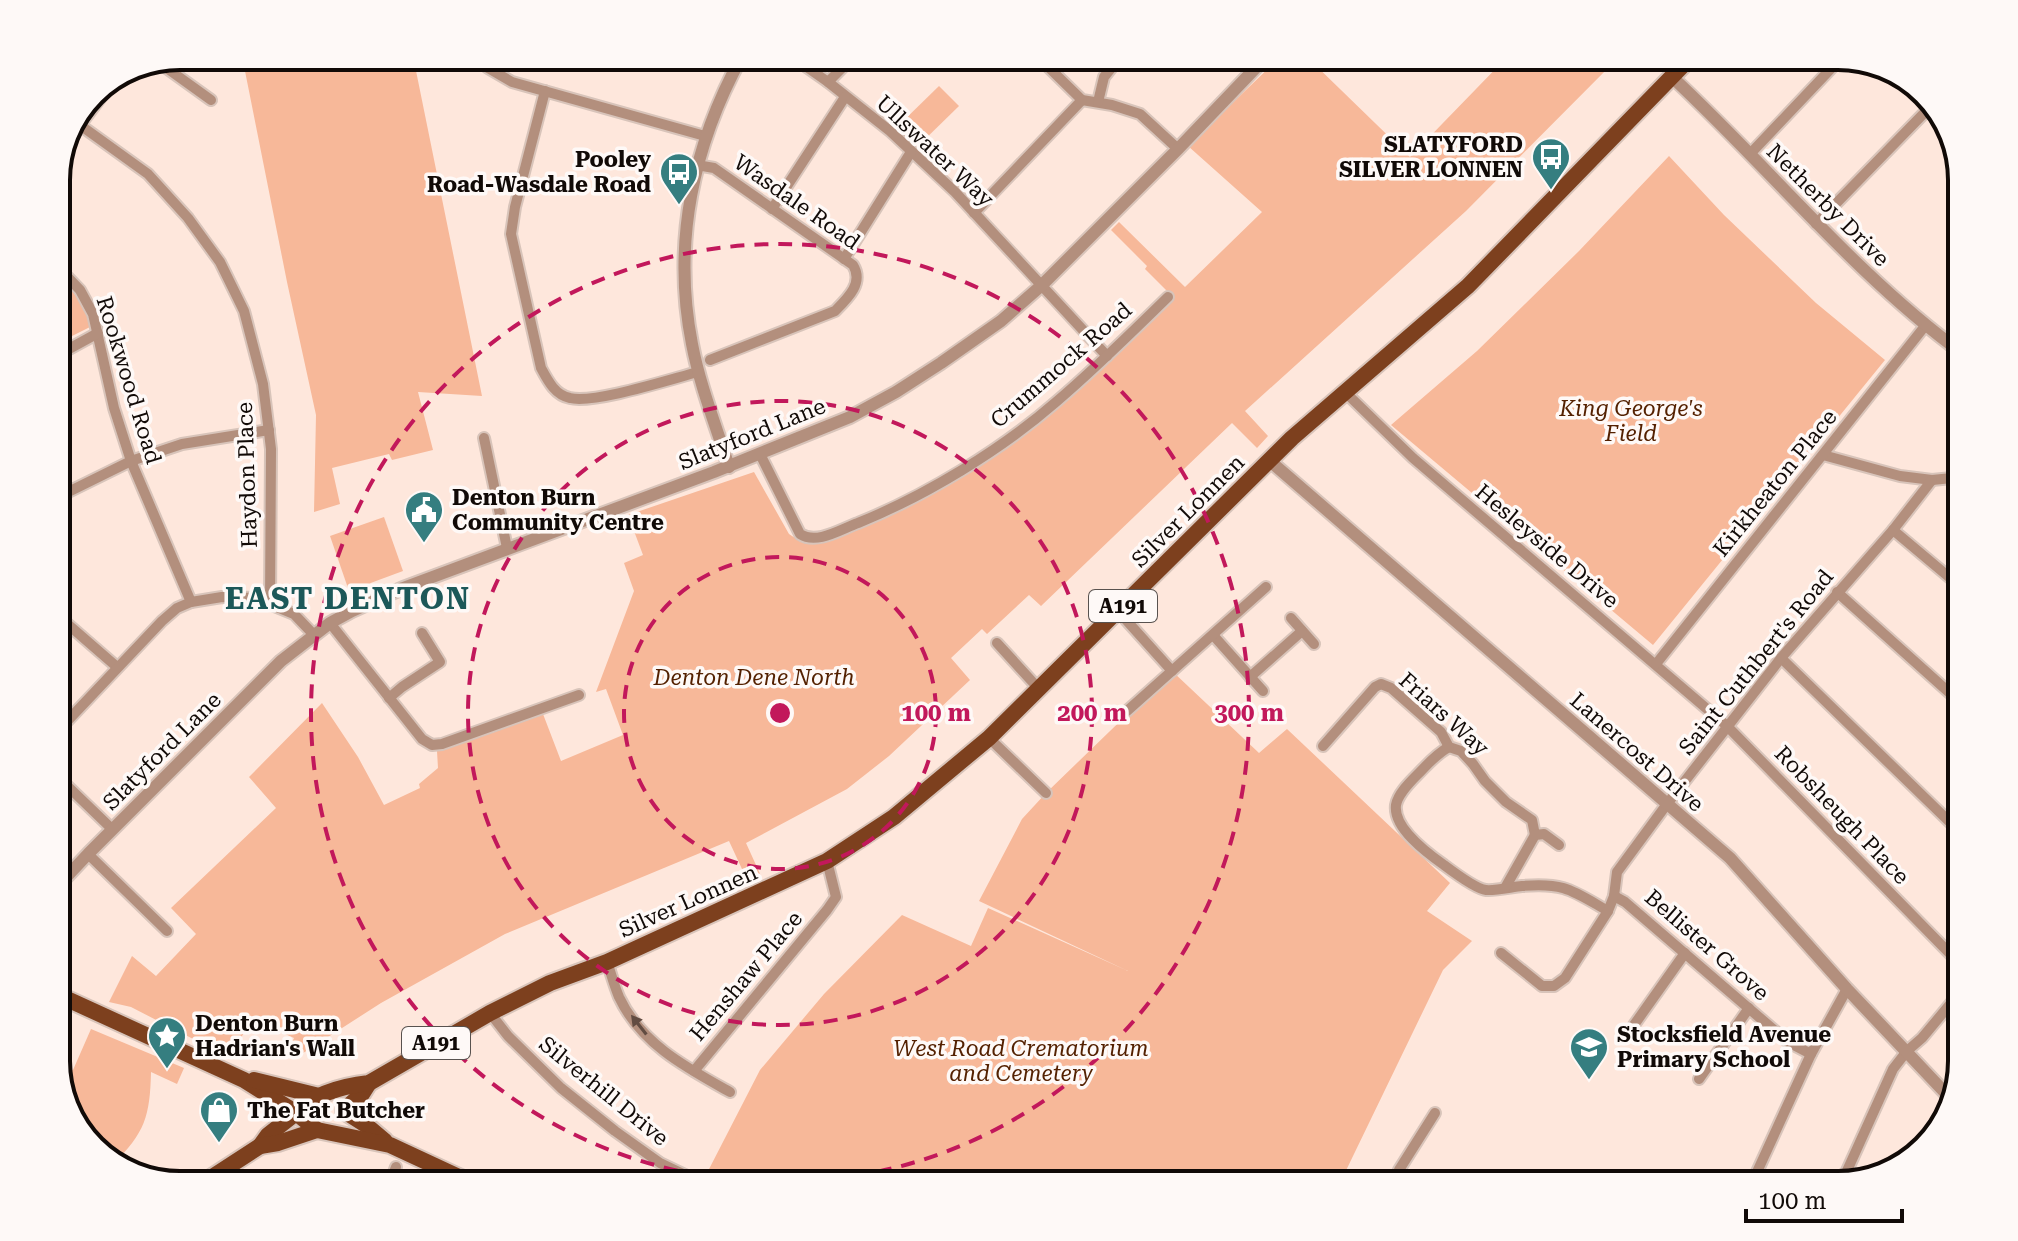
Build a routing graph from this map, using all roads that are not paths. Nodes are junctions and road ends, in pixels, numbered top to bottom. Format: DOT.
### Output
graph roads {
  1 [pos="491,70"];
  2 [pos="734,70"];
  3 [pos="811,70"];
  4 [pos="840,70"];
  5 [pos="1051,70"];
  6 [pos="1110,70"];
  7 [pos="1253,70"];
  8 [pos="1679,70"];
  9 [pos="1830,70"];
  10 [pos="171,71"];
  11 [pos="1672,77"];
  12 [pos="828,82"];
  13 [pos="545,91"];
  14 [pos="845,97"];
  15 [pos="211,100"];
  16 [pos="1082,100"];
  17 [pos="1098,102"];
  18 [pos="1924,113"];
  19 [pos="82,132"];
  20 [pos="705,136"];
  21 [pos="1178,149"];
  22 [pos="911,152"];
  23 [pos="1750,154"];
  24 [pos="697,165"];
  25 [pos="772,209"];
  26 [pos="974,213"];
  27 [pos="1816,224"];
  28 [pos="844,259"];
  29 [pos="70,280"];
  30 [pos="1042,285"];
  31 [pos="1168,297"];
  32 [pos="1925,326"];
  33 [pos="98,333"];
  34 [pos="1948,343"];
  35 [pos="70,348"];
  36 [pos="1107,356"];
  37 [pos="710,360"];
  38 [pos="698,372"];
  39 [pos="1345,392"];
  40 [pos="269,430"];
  41 [pos="484,438"];
  42 [pos="760,454"];
  43 [pos="1823,455"];
  44 [pos="131,461"];
  45 [pos="1270,461"];
  46 [pos="729,467"];
  47 [pos="1948,478"];
  48 [pos="1932,480"];
  49 [pos="70,491"];
  50 [pos="1893,530"];
  51 [pos="507,548"];
  52 [pos="1948,576"];
  53 [pos="1266,587"];
  54 [pos="1837,592"];
  55 [pos="191,602"];
  56 [pos="270,604"];
  57 [pos="1118,611"];
  58 [pos="1291,618"];
  59 [pos="330,623"];
  60 [pos="70,626"];
  61 [pos="1302,631"];
  62 [pos="422,633"];
  63 [pos="314,635"];
  64 [pos="1213,635"];
  65 [pos="997,643"];
  66 [pos="1314,644"];
  67 [pos="1781,658"];
  68 [pos="1656,664"];
  69 [pos="117,667"];
  70 [pos="1172,671"];
  71 [pos="1250,677"];
  72 [pos="1039,689"];
  73 [pos="1263,691"];
  74 [pos="1948,691"];
  75 [pos="579,695"];
  76 [pos="389,698"];
  77 [pos="1127,711"];
  78 [pos="70,718"];
  79 [pos="1727,726"];
  80 [pos="989,738"];
  81 [pos="1323,746"];
  82 [pos="1449,747"];
  83 [pos="70,788"];
  84 [pos="1046,793"];
  85 [pos="1667,804"];
  86 [pos="1948,820"];
  87 [pos="112,829"];
  88 [pos="1535,835"];
  89 [pos="1559,845"];
  90 [pos="88,854"];
  91 [pos="827,861"];
  92 [pos="70,873"];
  93 [pos="1505,888"];
  94 [pos="1614,896"];
  95 [pos="1608,911"];
  96 [pos="167,931"];
  97 [pos="1948,952"];
  98 [pos="1501,953"];
  99 [pos="1685,953"];
  100 [pos="607,962"];
  101 [pos="1847,989"];
  102 [pos="70,1000"];
  103 [pos="1948,1007"];
  104 [pos="1749,1008"];
  105 [pos="490,1013"];
  106 [pos="1634,1025"];
  107 [pos="1907,1051"];
  108 [pos="1811,1054"];
  109 [pos="694,1071"];
  110 [pos="1699,1079"];
  111 [pos="360,1087"];
  112 [pos="1944,1091"];
  113 [pos="730,1092"];
  114 [pos="278,1094"];
  115 [pos="320,1096"];
  116 [pos="344,1110"];
  117 [pos="296,1112"];
  118 [pos="1435,1113"];
  119 [pos="318,1130"];
  120 [pos="364,1132"];
  121 [pos="282,1134"];
  122 [pos="396,1167"];
  123 [pos="1847,1170"];
  124 [pos="222,1171"];
  125 [pos="394,1171"];
  126 [pos="446,1171"];
  127 [pos="677,1171"];
  128 [pos="1399,1171"];
  129 [pos="1757,1171"];
  1 -- 13 [label="street"];
  2 -- 20 [label="street"];
  3 -- 12 [label="street, Ullswater Way"];
  4 -- 12 [label="street"];
  5 -- 16 [label="street"];
  6 -- 17 [label="street"];
  7 -- 21 [label="street, Slatyford Lane"];
  8 -- 11 [label="main road, Silver Lonnen / A191"];
  9 -- 23 [label="street"];
  10 -- 15 [label="street"];
  11 -- 23 [label="street, Netherby Drive"];
  11 -- 39 [label="main road, Silver Lonnen / A191"];
  12 -- 14 [label="street, Ullswater Way"];
  13 -- 20 [label="street"];
  13 -- 38 [label="street"];
  14 -- 22 [label="street, Ullswater Way"];
  14 -- 25 [label="street"];
  16 -- 17 [label="street"];
  16 -- 26 [label="street"];
  17 -- 21 [label="street"];
  18 -- 27 [label="street"];
  19 -- 40 [label="street, Haydon Place"];
  20 -- 24 [label="street"];
  21 -- 30 [label="street, Slatyford Lane"];
  22 -- 26 [label="street, Ullswater Way"];
  22 -- 28 [label="street"];
  23 -- 27 [label="street, Netherby Drive"];
  24 -- 25 [label="street, Wasdale Road"];
  24 -- 38 [label="street"];
  25 -- 28 [label="street, Wasdale Road"];
  26 -- 30 [label="street, Ullswater Way"];
  27 -- 32 [label="street, Netherby Drive"];
  28 -- 37 [label="street, Wasdale Road"];
  29 -- 33 [label="street, Rookwood Road"];
  30 -- 36 [label="street, Ullswater Way"];
  30 -- 42 [label="street, Slatyford Lane"];
  31 -- 36 [label="street, Crummock Road"];
  32 -- 34 [label="street, Netherby Drive"];
  32 -- 43 [label="street, Kirkheaton Place"];
  33 -- 35 [label="street"];
  33 -- 44 [label="street, Rookwood Road"];
  36 -- 42 [label="street, Crummock Road"];
  38 -- 46 [label="street"];
  39 -- 45 [label="main road, Silver Lonnen / A191"];
  39 -- 68 [label="street, Hesleyside Drive"];
  40 -- 44 [label="street"];
  40 -- 56 [label="street, Haydon Place"];
  41 -- 51 [label="street"];
  42 -- 46 [label="street, Slatyford Lane"];
  43 -- 48 [label="street"];
  43 -- 68 [label="street, Kirkheaton Place"];
  44 -- 49 [label="street"];
  44 -- 55 [label="street, Rookwood Road"];
  45 -- 57 [label="main road, Silver Lonnen / A191"];
  45 -- 85 [label="street, Lanercost Drive"];
  46 -- 51 [label="street, Slatyford Lane"];
  47 -- 48 [label="street"];
  48 -- 50 [label="street, Saint Cuthbert's Road"];
  50 -- 52 [label="street"];
  50 -- 54 [label="street, Saint Cuthbert's Road"];
  51 -- 59 [label="street, Slatyford Lane"];
  53 -- 64 [label="street"];
  54 -- 67 [label="street, Saint Cuthbert's Road"];
  54 -- 74 [label="street"];
  55 -- 56 [label="street"];
  55 -- 69 [label="street"];
  56 -- 63 [label="street"];
  57 -- 70 [label="street"];
  57 -- 72 [label="main road, Silver Lonnen / A191"];
  58 -- 61 [label="street"];
  59 -- 63 [label="street, Slatyford Lane"];
  59 -- 76 [label="street"];
  60 -- 69 [label="street"];
  61 -- 66 [label="street"];
  61 -- 71 [label="street"];
  62 -- 76 [label="street"];
  63 -- 87 [label="street, Slatyford Lane"];
  64 -- 70 [label="street"];
  64 -- 71 [label="street"];
  65 -- 72 [label="street"];
  67 -- 79 [label="street, Saint Cuthbert's Road"];
  67 -- 86 [label="street"];
  68 -- 79 [label="street, Hesleyside Drive"];
  69 -- 78 [label="street"];
  70 -- 77 [label="street"];
  71 -- 73 [label="street"];
  72 -- 80 [label="main road, Silver Lonnen / A191"];
  75 -- 76 [label="street"];
  79 -- 85 [label="street, Saint Cuthbert's Road"];
  79 -- 97 [label="street, Robsheugh Place"];
  80 -- 84 [label="street"];
  80 -- 91 [label="main road, Silver Lonnen / A191"];
  81 -- 82 [label="street, Friars Way"];
  82 -- 88 [label="street, Friars Way"];
  82 -- 93 [label="street"];
  83 -- 87 [label="street"];
  85 -- 94 [label="street, Saint Cuthbert's Road"];
  85 -- 101 [label="street, Lanercost Drive"];
  87 -- 90 [label="street, Slatyford Lane"];
  88 -- 89 [label="street, Friars Way"];
  88 -- 93 [label="street"];
  90 -- 92 [label="street, Slatyford Lane"];
  90 -- 96 [label="street"];
  91 -- 100 [label="main road, Silver Lonnen / A191"];
  91 -- 109 [label="street, Henshaw Place"];
  93 -- 95 [label="street"];
  94 -- 95 [label="street, Saint Cuthbert's Road"];
  94 -- 99 [label="street, Bellister Grove"];
  95 -- 98 [label="street, Saint Cuthbert's Road"];
  99 -- 104 [label="street, Bellister Grove"];
  99 -- 106 [label="street"];
  100 -- 105 [label="main road, Silver Lonnen / A191"];
  109 -- 100 [label="street, Henshaw Place, one-way"];
  101 -- 107 [label="street, Lanercost Drive"];
  101 -- 108 [label="street"];
  102 -- 114 [label="main road"];
  103 -- 107 [label="street"];
  104 -- 108 [label="street, Bellister Grove"];
  104 -- 110 [label="street"];
  105 -- 111 [label="main road, Silver Lonnen / A191"];
  105 -- 127 [label="street, Silverhill Drive"];
  107 -- 112 [label="street, Lanercost Drive"];
  107 -- 123 [label="street"];
  108 -- 129 [label="street"];
  109 -- 113 [label="street"];
  111 -- 114 [label="main road"];
  111 -- 115 [label="main road, Silver Lonnen / A191"];
  111 -- 116 [label="main road, Silver Lonnen / A191"];
  111 -- 120 [label="main road"];
  114 -- 115 [label="main road"];
  114 -- 117 [label="main road"];
  114 -- 121 [label="main road"];
  115 -- 116 [label="main road"];
  115 -- 117 [label="main road, A191"];
  116 -- 119 [label="main road, A191"];
  116 -- 120 [label="main road"];
  117 -- 119 [label="main road"];
  117 -- 121 [label="main road, A191"];
  118 -- 128 [label="street"];
  119 -- 120 [label="main road"];
  119 -- 121 [label="main road, A191"];
  120 -- 121 [label="main road"];
  120 -- 126 [label="main road"];
  121 -- 124 [label="main road, A191"];
  122 -- 125 [label="street"];
}
